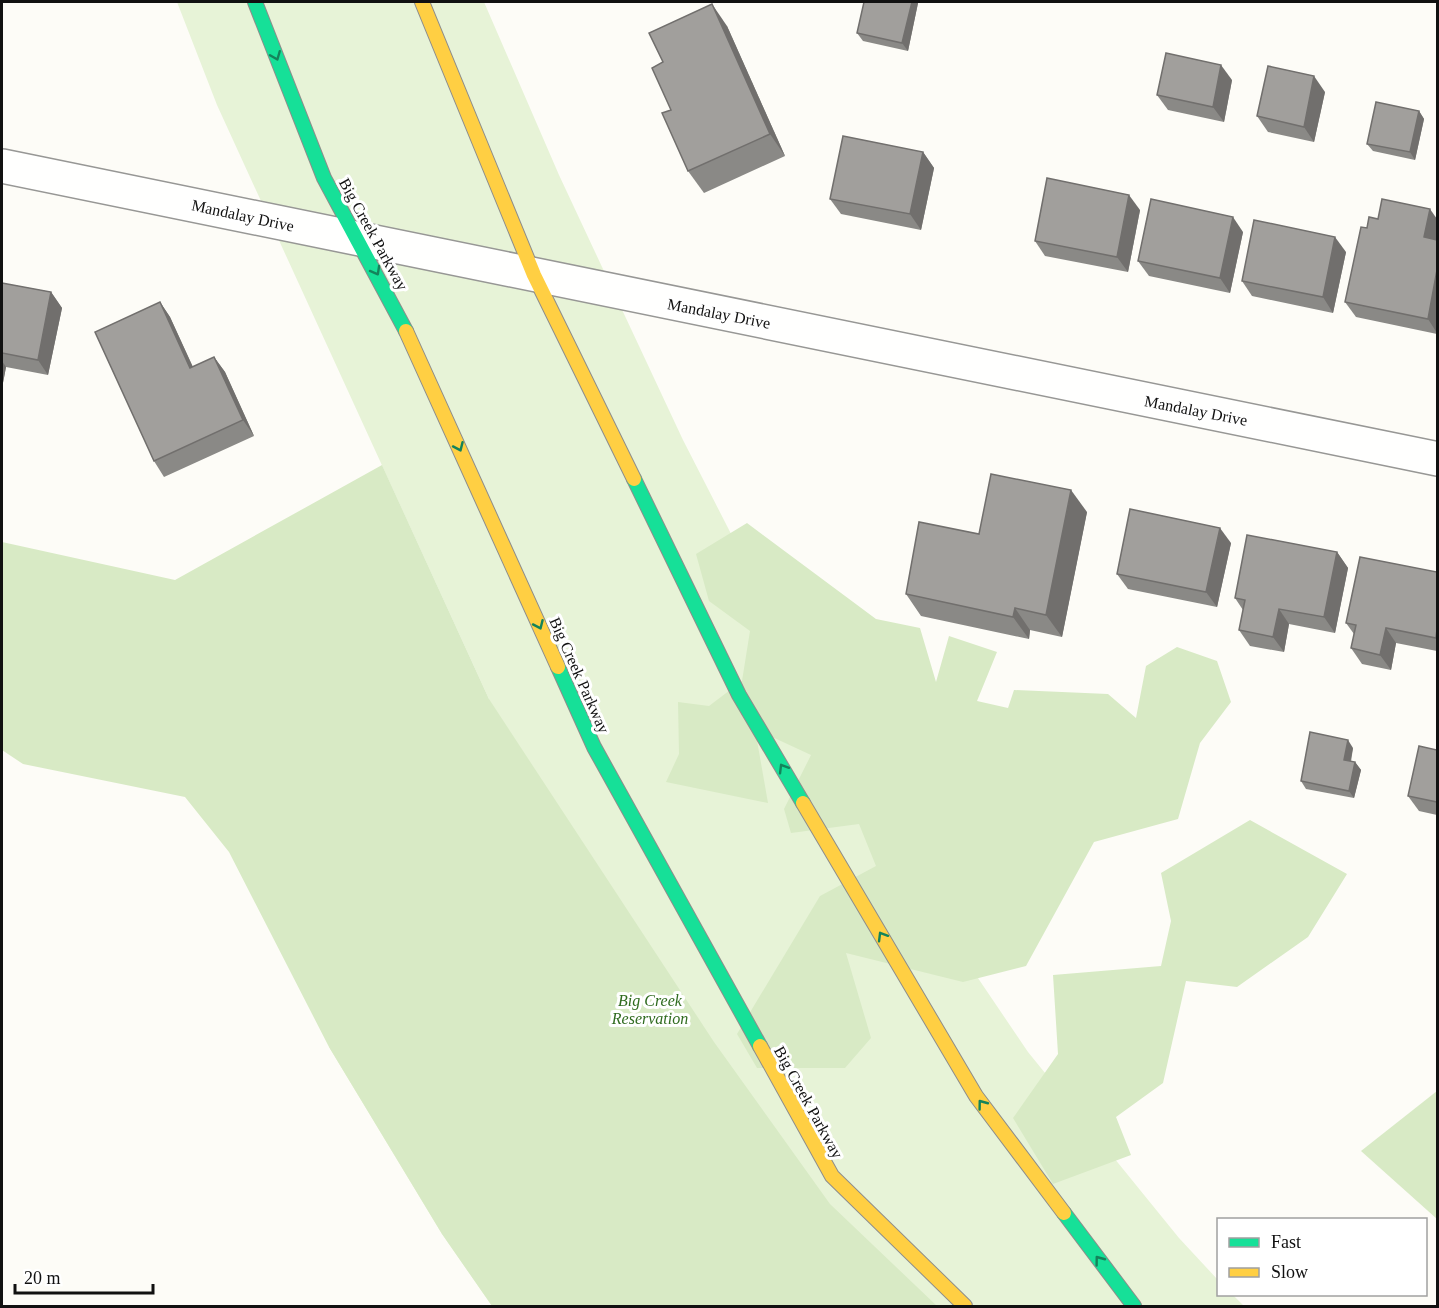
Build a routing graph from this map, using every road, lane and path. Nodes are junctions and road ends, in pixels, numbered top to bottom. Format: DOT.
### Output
graph roads {
  1 [pos="255,2"];
  2 [pos="422,2"];
  3 [pos="2,166"];
  4 [pos="358,239"];
  5 [pos="534,275"];
  6 [pos="1437,459"];
  7 [pos="964,1306"];
  8 [pos="1134,1306"];
  1 -- 4 [label="street, Big Creek Parkway, one-way"];
  2 -- 5 [label="street"];
  3 -- 4 [label="street, Mandalay Drive"];
  4 -- 5 [label="street, Mandalay Drive"];
  4 -- 7 [label="street, Big Creek Parkway, one-way"];
  5 -- 6 [label="street, Mandalay Drive"];
  8 -- 5 [label="street, one-way"];
}
